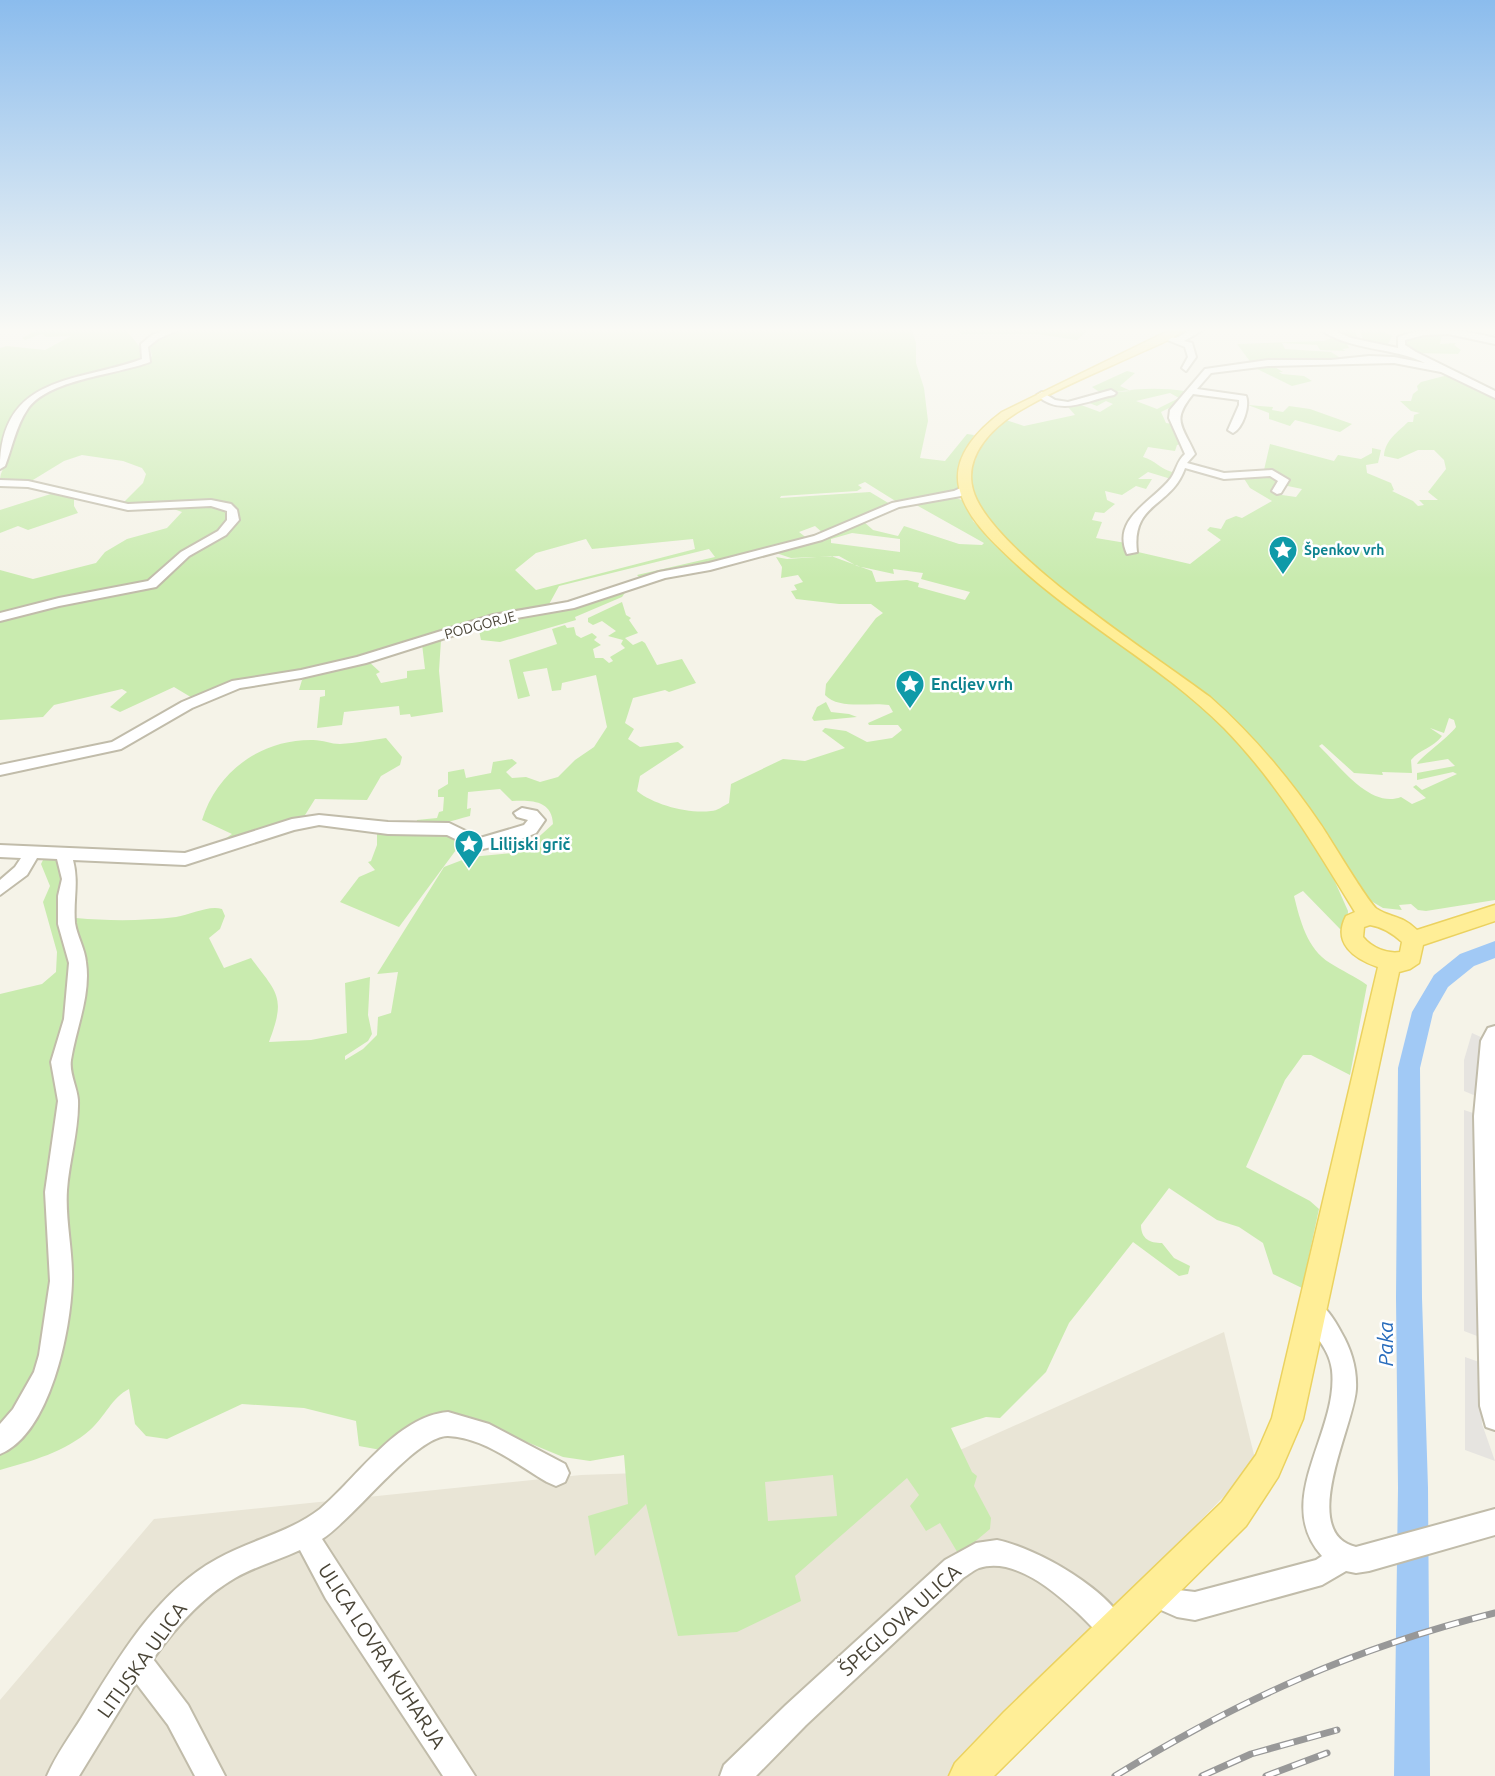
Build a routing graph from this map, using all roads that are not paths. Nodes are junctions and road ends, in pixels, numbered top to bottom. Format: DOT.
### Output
graph roads {
  1 [pos="22,413"];
  2 [pos="1008,413"];
  3 [pos="1175,413"];
  4 [pos="1241,413"];
  5 [pos="1233,430"];
  6 [pos="1181,464"];
  7 [pos="0,466"];
  8 [pos="0,483"];
  9 [pos="965,489"];
  10 [pos="1277,491"];
  11 [pos="1131,552"];
  12 [pos="0,617"];
  13 [pos="0,770"];
  14 [pos="522,813"];
  15 [pos="0,851"];
  16 [pos="32,853"];
  17 [pos="64,854"];
  18 [pos="0,889"];
  19 [pos="1495,914"];
  20 [pos="1369,916"];
  21 [pos="1413,940"];
  22 [pos="1390,962"];
  23 [pos="1495,1034"];
  24 [pos="1311,1310"];
  25 [pos="1495,1418"];
  26 [pos="0,1442"];
  27 [pos="556,1473"];
  28 [pos="1483,1525"];
  29 [pos="307,1535"];
  30 [pos="1356,1557"];
  31 [pos="1155,1593"];
  32 [pos="1114,1629"];
  33 [pos="136,1662"];
  34 [pos="62,1776"];
  35 [pos="210,1776"];
  36 [pos="460,1776"];
  37 [pos="735,1776"];
  38 [pos="968,1776"];
  1 -- 7 [label="street"];
  2 -- 9 [label="main road"];
  3 -- 6 [label="street"];
  4 -- 5 [label="street"];
  6 -- 10 [label="street"];
  6 -- 11 [label="street"];
  8 -- 12 [label="street"];
  9 -- 13 [label="street, PODGORJE"];
  9 -- 20 [label="main road"];
  14 -- 17 [label="street"];
  15 -- 16 [label="street"];
  16 -- 17 [label="street"];
  16 -- 18 [label="street"];
  17 -- 26 [label="street"];
  19 -- 21 [label="main road"];
  20 -- 21 [label="main road"];
  20 -- 22 [label="main road"];
  21 -- 22 [label="main road"];
  22 -- 24 [label="main road"];
  23 -- 25 [label="street"];
  24 -- 30 [label="street"];
  24 -- 31 [label="main road"];
  27 -- 29 [label="street, LITIJSKA ULICA"];
  28 -- 30 [label="street"];
  29 -- 33 [label="street, LITIJSKA ULICA"];
  29 -- 36 [label="street, ULICA LOVRA KUHARJA"];
  30 -- 31 [label="street"];
  31 -- 32 [label="main road"];
  32 -- 37 [label="street, ŠPEGLOVA ULICA"];
  32 -- 38 [label="main road"];
  33 -- 34 [label="street, LITIJSKA ULICA"];
  33 -- 35 [label="street"];
}
